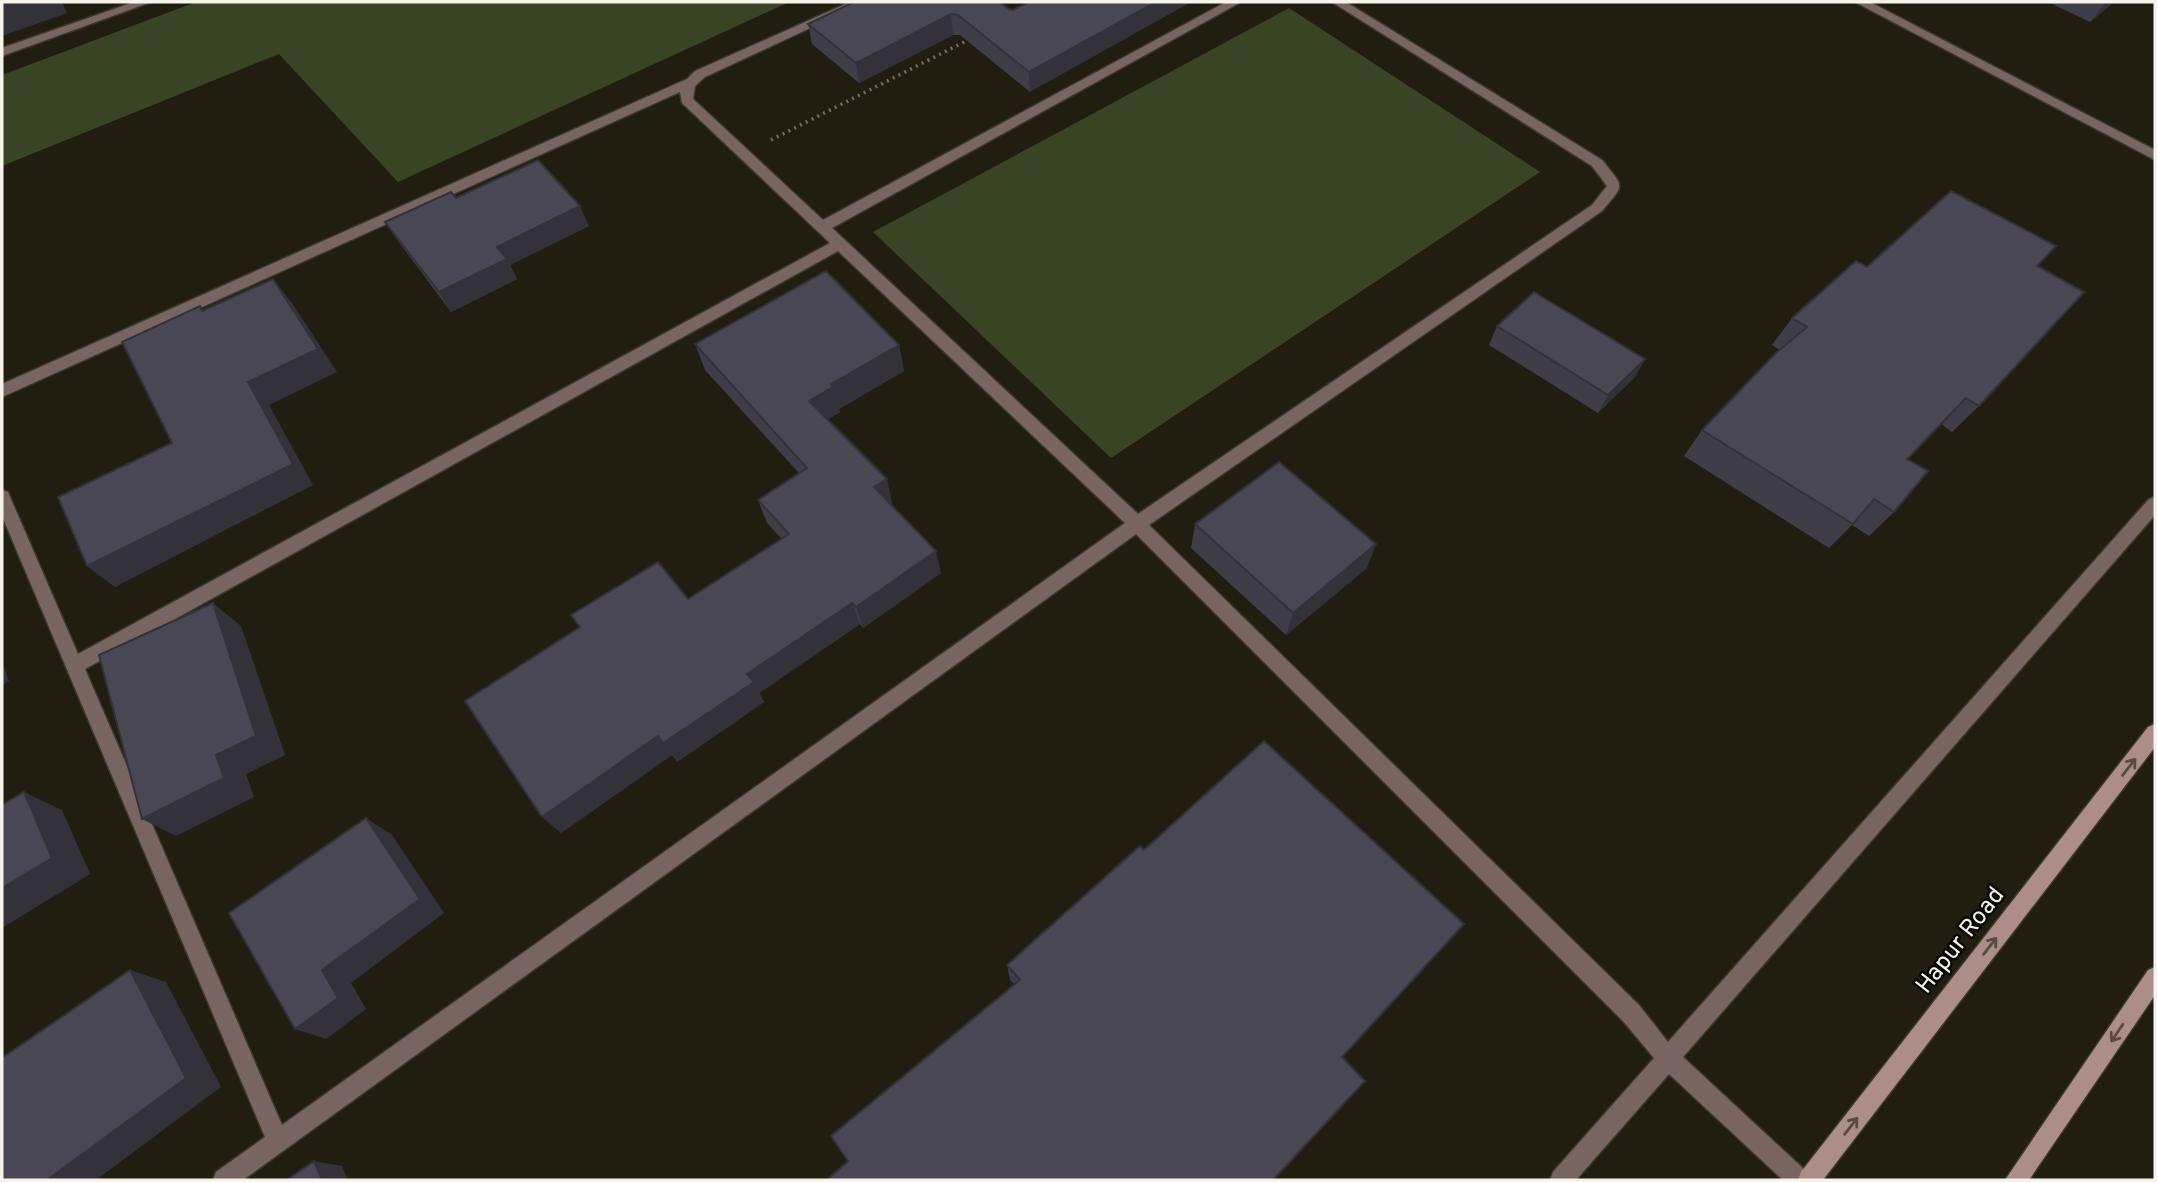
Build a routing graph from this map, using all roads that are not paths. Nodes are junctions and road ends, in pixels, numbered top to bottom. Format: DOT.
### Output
graph roads {
  1 [pos="145,2"];
  2 [pos="860,2"];
  3 [pos="1235,2"];
  4 [pos="1338,2"];
  5 [pos="1861,2"];
  6 [pos="2,52"];
  7 [pos="689,83"];
  8 [pos="2155,156"];
  9 [pos="822,227"];
  10 [pos="841,243"];
  11 [pos="2,390"];
  12 [pos="2,497"];
  13 [pos="2155,504"];
  14 [pos="1137,524"];
  15 [pos="73,666"];
  16 [pos="2155,733"];
  17 [pos="2155,977"];
  18 [pos="1668,1058"];
  19 [pos="278,1142"];
  20 [pos="224,1180"];
  21 [pos="1560,1180"];
  22 [pos="1799,1180"];
  23 [pos="1809,1180"];
  24 [pos="2016,1180"];
  1 -- 6 [label="street"];
  2 -- 7 [label="street"];
  3 -- 9 [label="street"];
  4 -- 14 [label="street"];
  5 -- 8 [label="street"];
  7 -- 9 [label="street"];
  7 -- 11 [label="street"];
  9 -- 10 [label="street"];
  10 -- 14 [label="street"];
  10 -- 15 [label="street"];
  12 -- 15 [label="street"];
  13 -- 18 [label="street"];
  14 -- 18 [label="street"];
  14 -- 19 [label="street"];
  15 -- 19 [label="street"];
  23 -- 16 [label="main road, Hapur Road, one-way"];
  17 -- 24 [label="main road, one-way"];
  18 -- 21 [label="street"];
  18 -- 22 [label="street"];
  19 -- 20 [label="street"];
}
